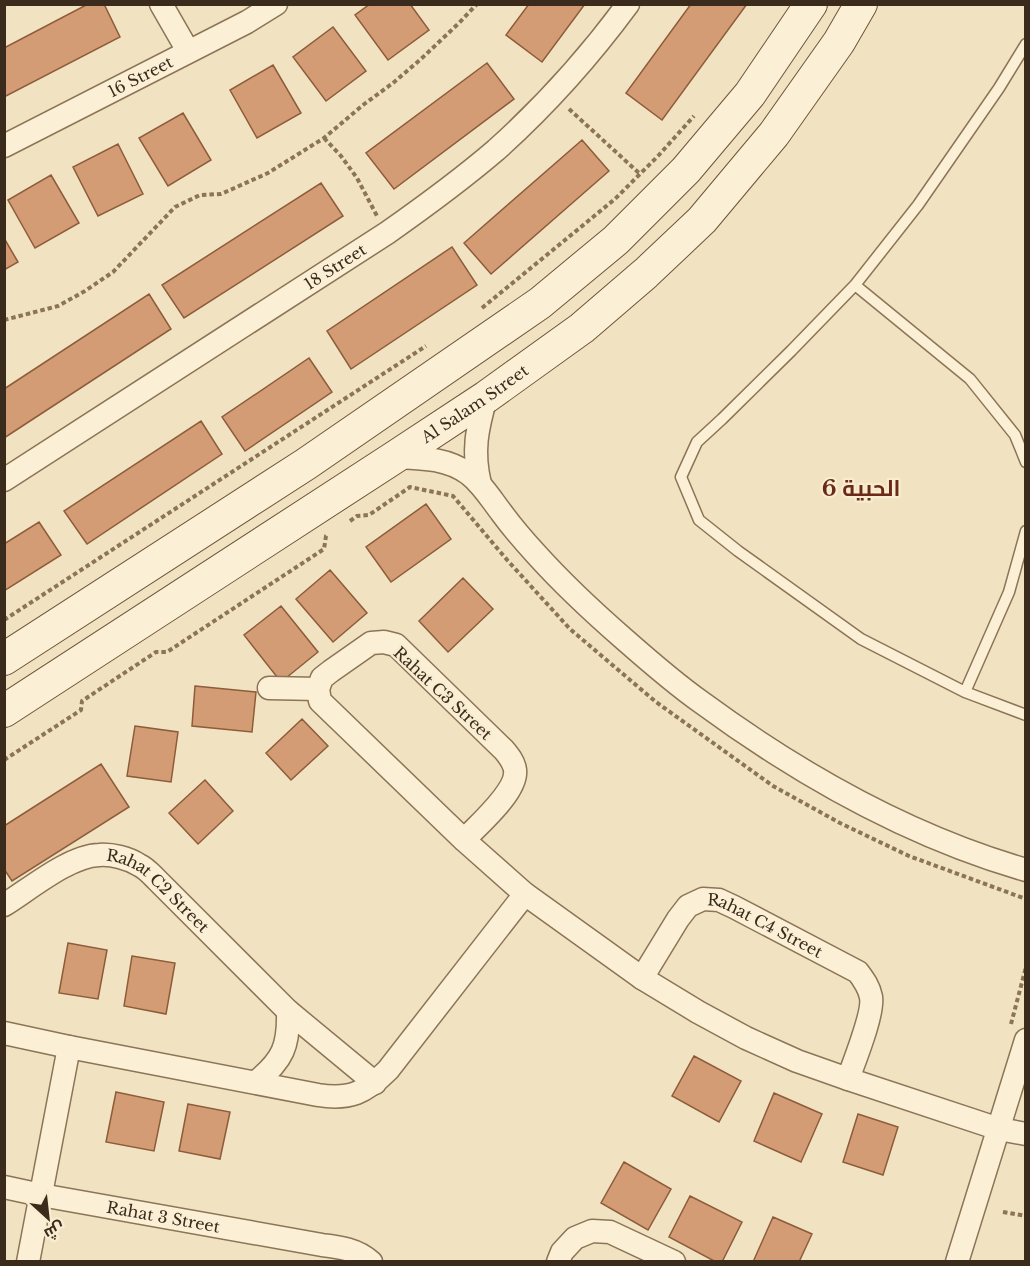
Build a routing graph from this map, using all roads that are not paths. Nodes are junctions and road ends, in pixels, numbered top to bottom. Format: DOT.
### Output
graph roads {
  1 [pos="161,4"];
  2 [pos="276,4"];
  3 [pos="628,4"];
  4 [pos="811,4"];
  5 [pos="861,4"];
  6 [pos="1026,44"];
  7 [pos="188,51"];
  8 [pos="4,146"];
  9 [pos="855,285"];
  10 [pos="486,397"];
  11 [pos="395,457"];
  12 [pos="1026,462"];
  13 [pos="4,480"];
  14 [pos="480,484"];
  15 [pos="1026,531"];
  16 [pos="4,659"];
  17 [pos="269,688"];
  18 [pos="318,689"];
  19 [pos="965,692"];
  20 [pos="4,711"];
  21 [pos="1026,715"];
  22 [pos="464,840"];
  23 [pos="1026,870"];
  24 [pos="525,894"];
  25 [pos="4,905"];
  26 [pos="642,978"];
  27 [pos="288,1011"];
  28 [pos="4,1033"];
  29 [pos="1025,1042"];
  30 [pos="69,1047"];
  31 [pos="848,1079"];
  32 [pos="256,1082"];
  33 [pos="375,1083"];
  34 [pos="999,1129"];
  35 [pos="1026,1134"];
  36 [pos="4,1186"];
  37 [pos="41,1195"];
  38 [pos="322,1245"];
  39 [pos="28,1262"];
  40 [pos="348,1262"];
  41 [pos="371,1262"];
  42 [pos="558,1262"];
  43 [pos="674,1262"];
  44 [pos="957,1262"];
  1 -- 7 [label="street"];
  2 -- 7 [label="street, 16 Street"];
  3 -- 13 [label="street, 18 Street"];
  4 -- 16 [label="street"];
  5 -- 10 [label="street, Al Salam Street"];
  6 -- 9 [label="lane"];
  7 -- 8 [label="street, 16 Street"];
  9 -- 12 [label="lane"];
  9 -- 19 [label="lane"];
  10 -- 11 [label="street, Al Salam Street"];
  10 -- 14 [label="street"];
  11 -- 14 [label="street"];
  11 -- 20 [label="street, Al Salam Street"];
  14 -- 23 [label="street"];
  15 -- 19 [label="lane"];
  17 -- 18 [label="street"];
  18 -- 22 [label="street"];
  18 -- 22 [label="street, Rahat C3 Street"];
  19 -- 21 [label="lane"];
  22 -- 24 [label="street"];
  24 -- 26 [label="street"];
  24 -- 33 [label="street"];
  25 -- 27 [label="street, Rahat C2 Street"];
  26 -- 31 [label="street"];
  26 -- 31 [label="street, Rahat C4 Street"];
  27 -- 32 [label="street"];
  27 -- 33 [label="street, Rahat C2 Street"];
  28 -- 30 [label="street"];
  29 -- 34 [label="street"];
  30 -- 32 [label="street"];
  30 -- 37 [label="street"];
  31 -- 34 [label="street"];
  32 -- 33 [label="street"];
  34 -- 35 [label="street"];
  34 -- 44 [label="street"];
  36 -- 37 [label="street, Rahat 3 Street"];
  37 -- 38 [label="street, Rahat 3 Street"];
  37 -- 39 [label="street"];
  38 -- 40 [label="street, Rahat 3 Street"];
  38 -- 41 [label="street, Rahat 3 Street"];
  42 -- 43 [label="street"];
}
